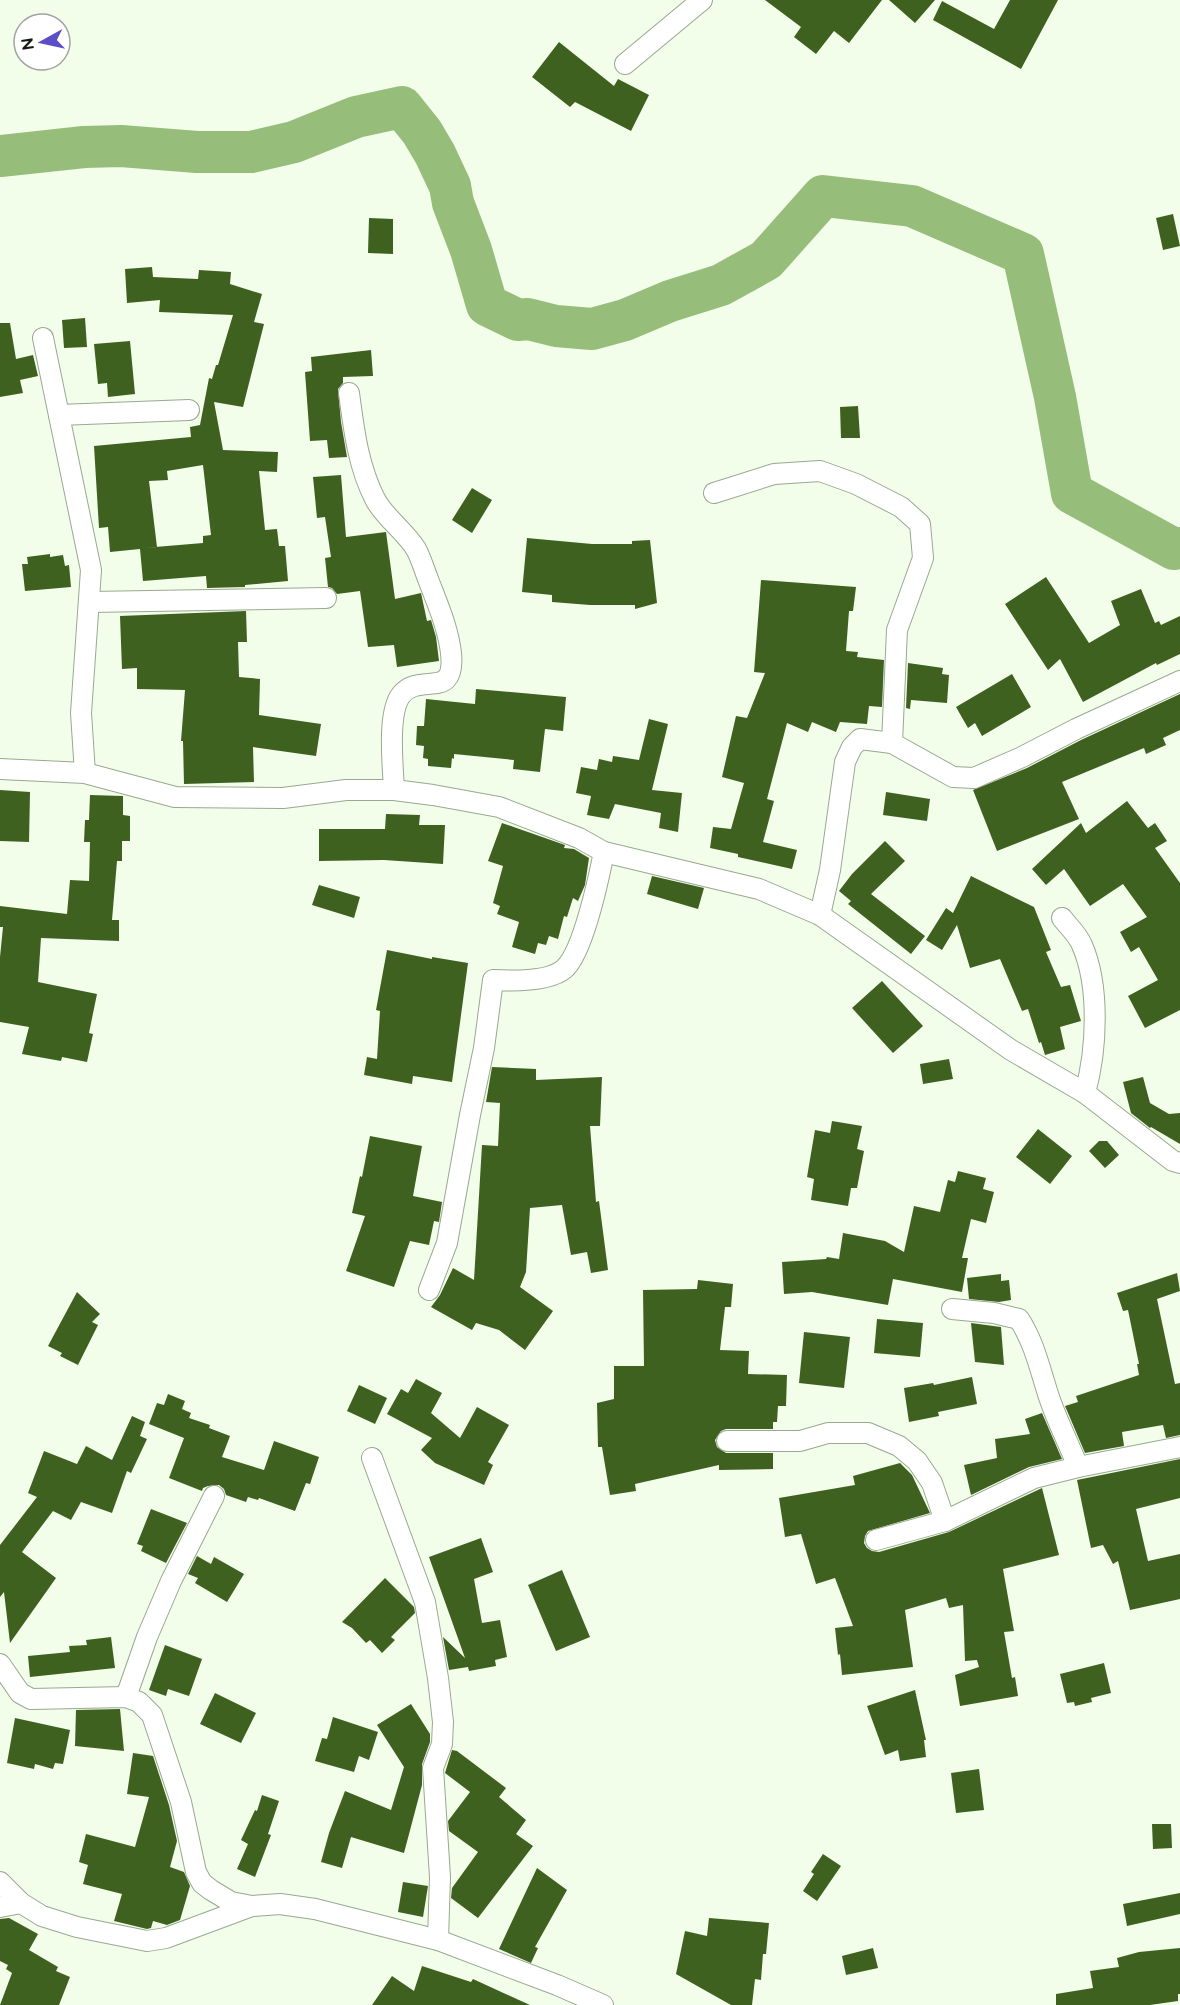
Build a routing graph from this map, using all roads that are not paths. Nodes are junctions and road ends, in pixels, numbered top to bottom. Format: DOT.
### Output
graph roads {
  1 [pos="702,0"];
  2 [pos="625,64"];
  3 [pos="43,338"];
  4 [pos="349,393"];
  5 [pos="189,410"];
  6 [pos="59,415"];
  7 [pos="714,493"];
  8 [pos="326,598"];
  9 [pos="89,602"];
  10 [pos="1180,681"];
  11 [pos="892,743"];
  12 [pos="0,769"];
  13 [pos="85,773"];
  14 [pos="394,790"];
  15 [pos="604,852"];
  16 [pos="820,915"];
  17 [pos="1062,918"];
  18 [pos="1085,1093"];
  19 [pos="1180,1163"];
  20 [pos="429,1290"];
  21 [pos="952,1309"];
  22 [pos="727,1441"];
  23 [pos="1180,1447"];
  24 [pos="372,1458"];
  25 [pos="1078,1467"];
  26 [pos="214,1496"];
  27 [pos="945,1521"];
  28 [pos="876,1540"];
  29 [pos="0,1664"];
  30 [pos="126,1697"];
  31 [pos="0,1882"];
  32 [pos="21,1903"];
  33 [pos="252,1906"];
  34 [pos="0,1907"];
  35 [pos="438,1940"];
  36 [pos="603,2005"];
  1 -- 2 [label="street"];
  3 -- 6 [label="street"];
  4 -- 14 [label="street"];
  5 -- 6 [label="street"];
  6 -- 9 [label="street"];
  7 -- 11 [label="street"];
  8 -- 9 [label="street"];
  9 -- 13 [label="street"];
  10 -- 11 [label="street"];
  11 -- 16 [label="street"];
  12 -- 13 [label="street"];
  13 -- 14 [label="street"];
  14 -- 15 [label="street"];
  15 -- 16 [label="street"];
  15 -- 20 [label="street"];
  16 -- 18 [label="street"];
  17 -- 18 [label="street"];
  18 -- 19 [label="street"];
  21 -- 25 [label="street"];
  22 -- 27 [label="street"];
  23 -- 25 [label="street"];
  24 -- 35 [label="street"];
  25 -- 27 [label="street"];
  26 -- 30 [label="street"];
  27 -- 28 [label="street"];
  29 -- 30 [label="street"];
  30 -- 33 [label="street"];
  31 -- 32 [label="street"];
  32 -- 33 [label="street"];
  32 -- 34 [label="street"];
  33 -- 35 [label="street"];
  35 -- 36 [label="street"];
}
